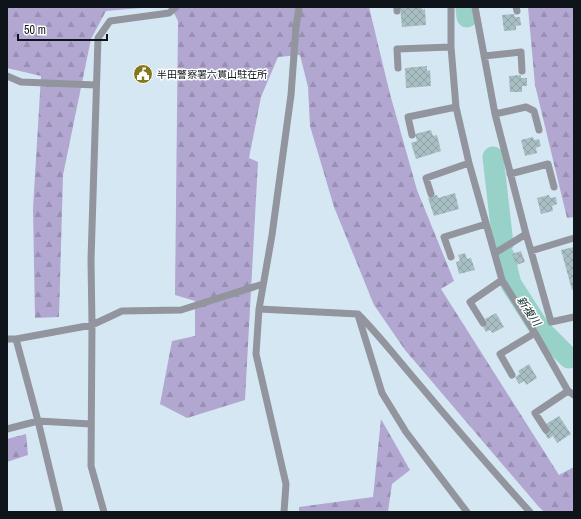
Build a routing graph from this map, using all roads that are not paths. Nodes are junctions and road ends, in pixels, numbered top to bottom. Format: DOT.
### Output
graph roads {
  1 [pos="176,7"];
  2 [pos="299,7"];
  3 [pos="451,7"];
  4 [pos="475,7"];
  5 [pos="451,47"];
  6 [pos="484,56"];
  7 [pos="398,68"];
  8 [pos="522,71"];
  9 [pos="7,76"];
  10 [pos="96,85"];
  11 [pos="456,107"];
  12 [pos="495,114"];
  13 [pos="539,130"];
  14 [pos="412,135"];
  15 [pos="469,163"];
  16 [pos="510,174"];
  17 [pos="554,187"];
  18 [pos="431,194"];
  19 [pos="486,224"];
  20 [pos="526,234"];
  21 [pos="574,238"];
  22 [pos="531,251"];
  23 [pos="495,254"];
  24 [pos="451,257"];
  25 [pos="502,280"];
  26 [pos="263,284"];
  27 [pos="258,309"];
  28 [pos="358,314"];
  29 [pos="574,317"];
  30 [pos="483,323"];
  31 [pos="92,325"];
  32 [pos="535,333"];
  33 [pos="7,339"];
  34 [pos="16,339"];
  35 [pos="512,375"];
  36 [pos="571,393"];
  37 [pos="38,421"];
  38 [pos="91,424"];
  39 [pos="7,429"];
  40 [pos="546,430"];
  41 [pos="60,512"];
  42 [pos="104,512"];
  43 [pos="284,512"];
  44 [pos="467,512"];
  45 [pos="530,512"];
  1 -- 10 [label="lane"];
  2 -- 26 [label="lane"];
  3 -- 5 [label="lane"];
  4 -- 6 [label="lane"];
  5 -- 7 [label="lane"];
  5 -- 11 [label="lane"];
  6 -- 8 [label="lane"];
  6 -- 12 [label="lane"];
  9 -- 10 [label="lane"];
  10 -- 31 [label="lane"];
  11 -- 14 [label="lane"];
  11 -- 15 [label="lane"];
  12 -- 13 [label="lane"];
  12 -- 16 [label="lane"];
  15 -- 18 [label="lane"];
  15 -- 19 [label="lane"];
  16 -- 17 [label="lane"];
  16 -- 20 [label="lane"];
  19 -- 23 [label="lane"];
  19 -- 24 [label="lane"];
  20 -- 22 [label="lane"];
  20 -- 23 [label="lane"];
  21 -- 22 [label="lane"];
  22 -- 29 [label="lane"];
  23 -- 25 [label="lane"];
  25 -- 30 [label="lane"];
  25 -- 32 [label="lane"];
  26 -- 27 [label="lane"];
  26 -- 31 [label="lane"];
  27 -- 28 [label="lane"];
  27 -- 43 [label="lane"];
  28 -- 44 [label="lane"];
  28 -- 45 [label="lane"];
  31 -- 34 [label="lane"];
  31 -- 38 [label="lane"];
  32 -- 35 [label="lane"];
  32 -- 36 [label="lane"];
  33 -- 34 [label="lane"];
  34 -- 37 [label="lane"];
  36 -- 40 [label="lane"];
  37 -- 38 [label="lane"];
  37 -- 39 [label="lane"];
  37 -- 41 [label="lane"];
  38 -- 42 [label="lane"];
}
